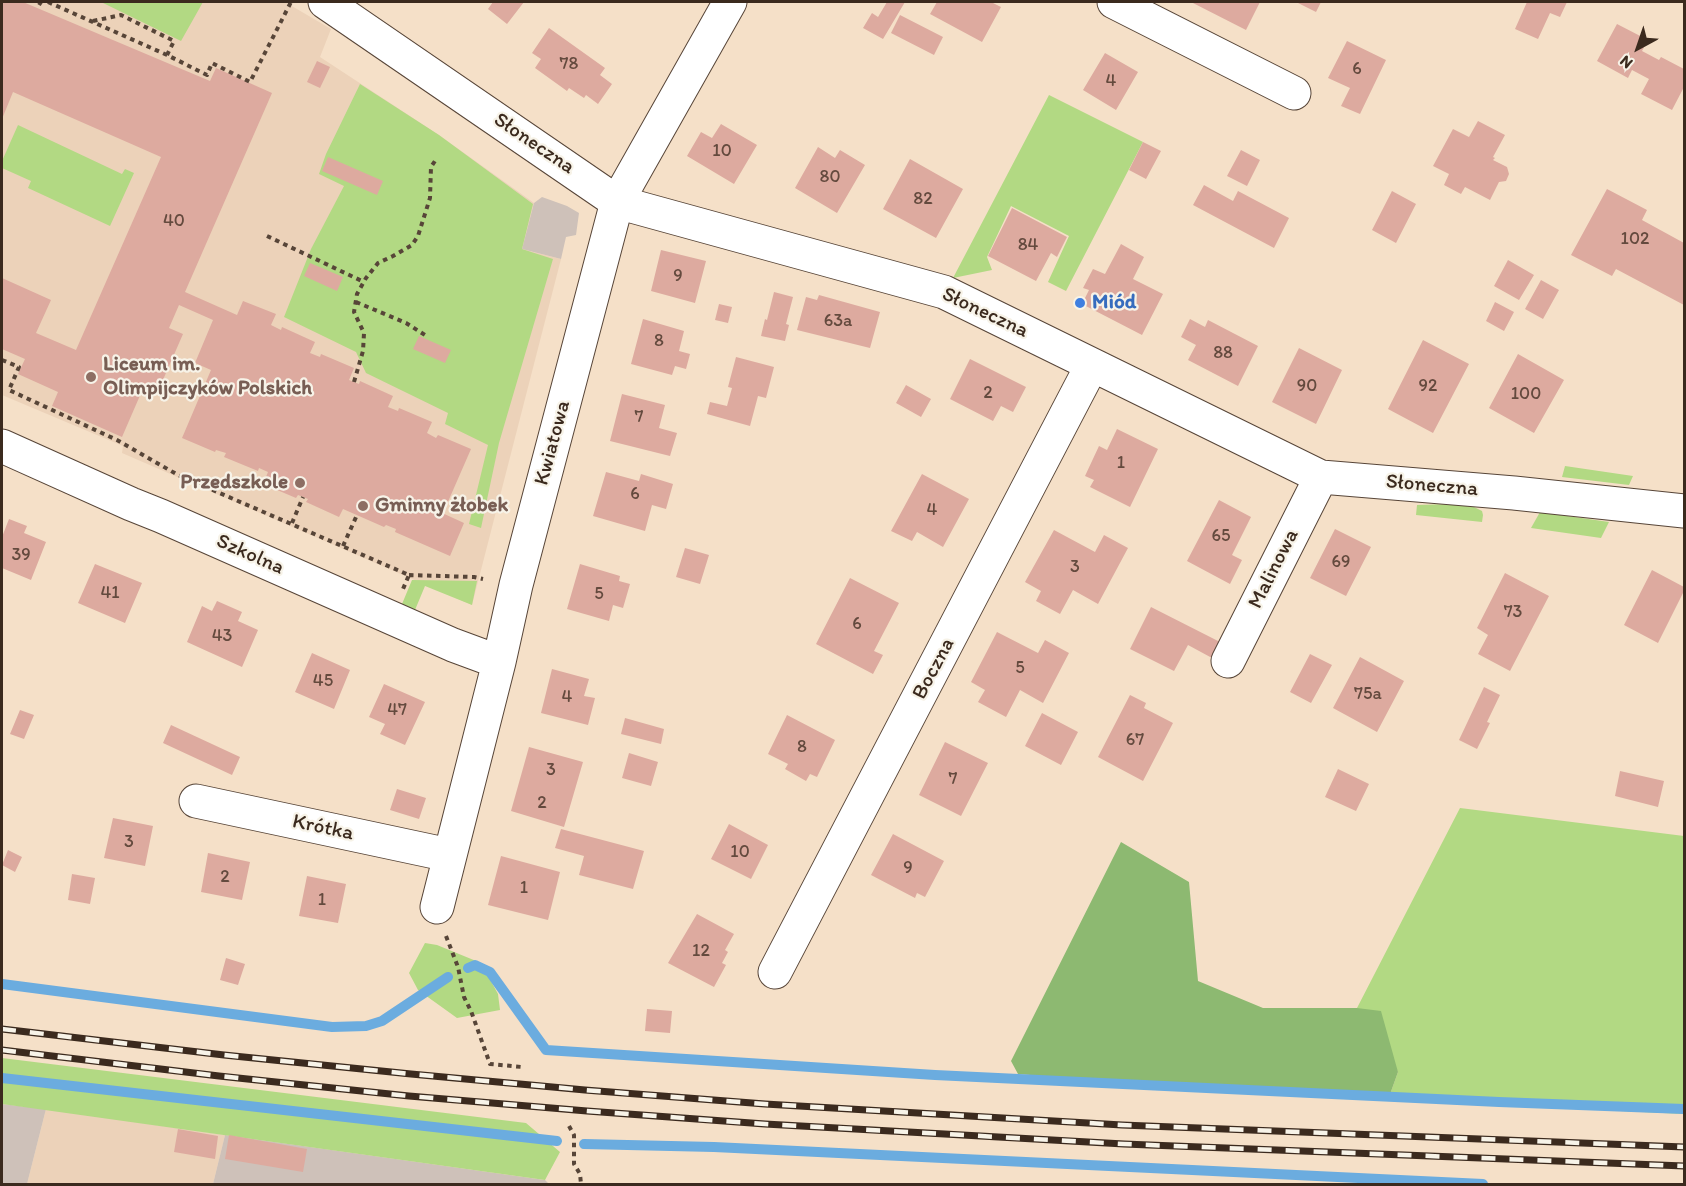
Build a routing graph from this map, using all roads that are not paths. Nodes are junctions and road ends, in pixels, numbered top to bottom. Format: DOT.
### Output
graph roads {
  1 [pos="325,2"];
  2 [pos="730,2"];
  3 [pos="1114,2"];
  4 [pos="1294,93"];
  5 [pos="617,202"];
  6 [pos="1092,365"];
  7 [pos="2,446"];
  8 [pos="1321,477"];
  9 [pos="1684,511"];
  10 [pos="1228,661"];
  11 [pos="500,663"];
  12 [pos="196,801"];
  13 [pos="449,855"];
  14 [pos="437,907"];
  15 [pos="775,972"];
  1 -- 5 [label="street, Słoneczna"];
  2 -- 5 [label="street, Kwiatowa"];
  3 -- 4 [label="street"];
  5 -- 6 [label="street, Słoneczna"];
  5 -- 11 [label="street, Kwiatowa"];
  6 -- 8 [label="street, Słoneczna"];
  6 -- 15 [label="street, Boczna"];
  7 -- 11 [label="street, Szkolna"];
  8 -- 9 [label="street, Słoneczna"];
  8 -- 10 [label="street, Malinowa"];
  11 -- 13 [label="street, Kwiatowa"];
  12 -- 13 [label="street, Krótka"];
  13 -- 14 [label="street, Kwiatowa"];
}
